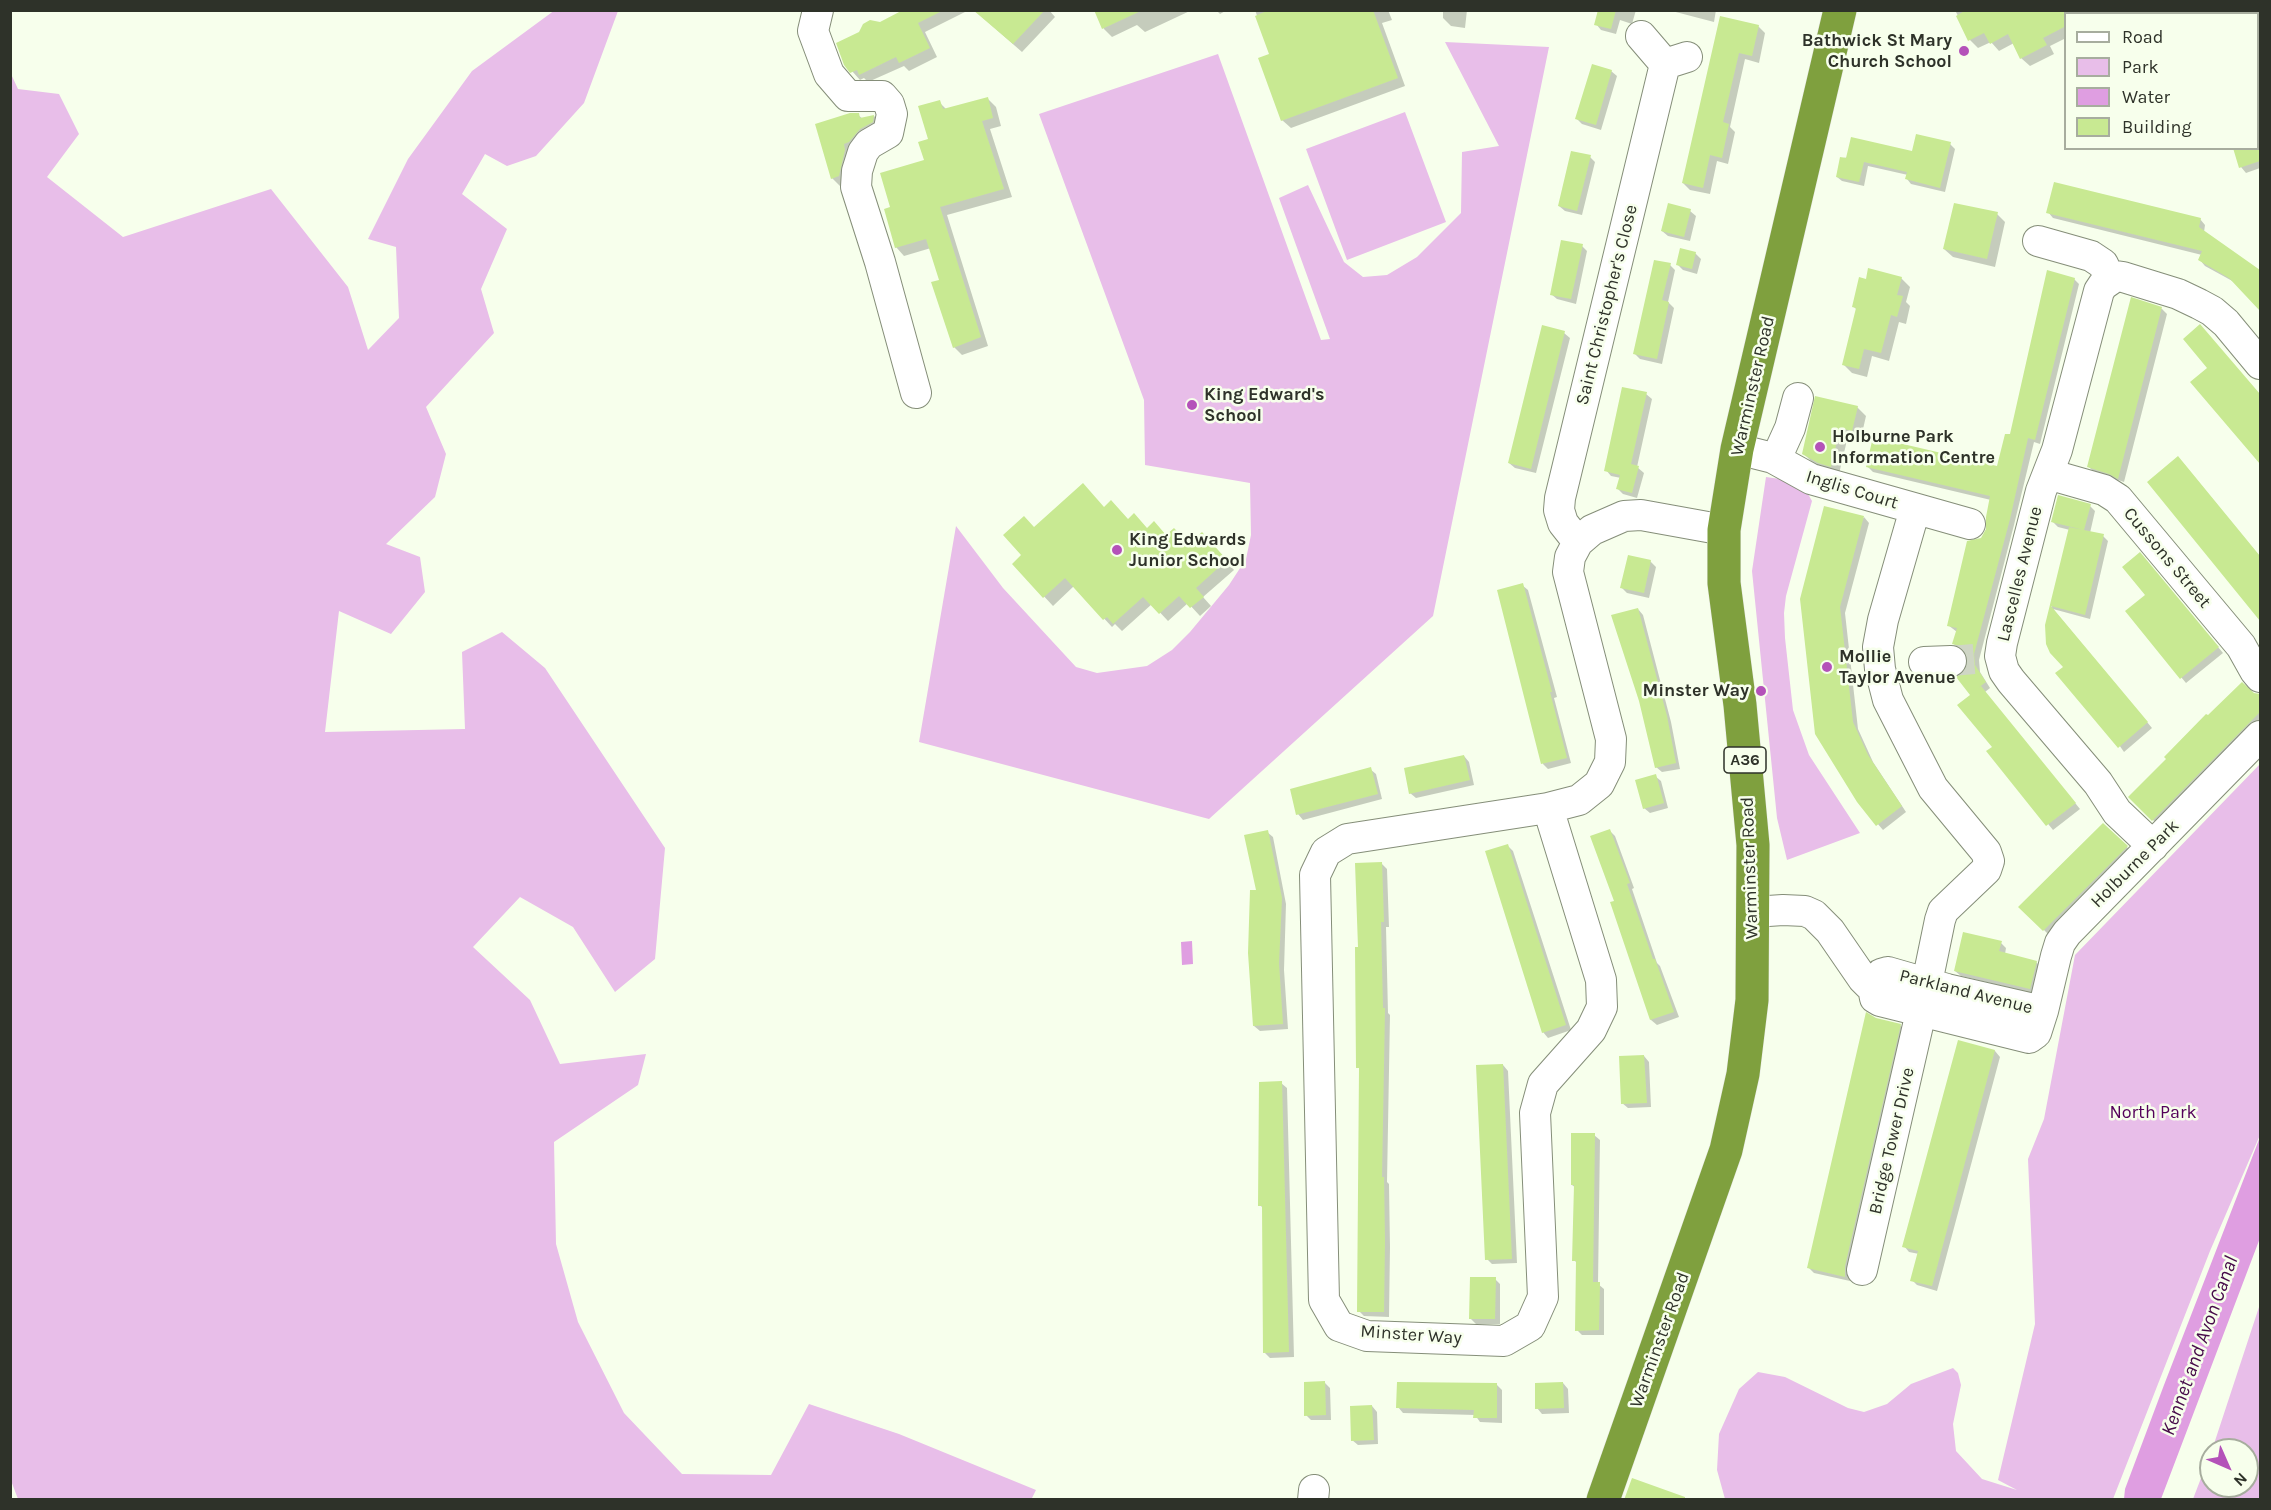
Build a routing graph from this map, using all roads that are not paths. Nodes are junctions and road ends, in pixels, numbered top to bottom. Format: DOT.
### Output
graph roads {
  1 [pos="818,10"];
  2 [pos="1839,10"];
  3 [pos="1641,36"];
  4 [pos="2038,241"];
  5 [pos="2105,285"];
  6 [pos="2260,364"];
  7 [pos="916,393"];
  8 [pos="1798,398"];
  9 [pos="1737,449"];
  10 [pos="1773,458"];
  11 [pos="2048,474"];
  12 [pos="1915,509"];
  13 [pos="1970,524"];
  14 [pos="1724,530"];
  15 [pos="1578,542"];
  16 [pos="2260,677"];
  17 [pos="2260,736"];
  18 [pos="1548,808"];
  19 [pos="2153,846"];
  20 [pos="1753,912"];
  21 [pos="1926,983"];
  22 [pos="1875,987"];
  23 [pos="2043,1011"];
  24 [pos="1921,1012"];
  25 [pos="1862,1270"];
  26 [pos="1603,1500"];
  1 -- 7 [label="street"];
  2 -- 9 [label="highway, Warminster Road / A36"];
  3 -- 15 [label="street, Saint Christopher's Close"];
  4 -- 5 [label="street"];
  5 -- 6 [label="street"];
  5 -- 11 [label="street, Lascelles Avenue"];
  8 -- 10 [label="street"];
  9 -- 10 [label="street, Inglis Court"];
  9 -- 14 [label="highway, Warminster Road / A36"];
  10 -- 12 [label="street, Inglis Court"];
  11 -- 16 [label="street, Cussons Street"];
  11 -- 19 [label="street, Lascelles Avenue"];
  12 -- 13 [label="street, Inglis Court"];
  12 -- 21 [label="street"];
  14 -- 15 [label="street"];
  14 -- 20 [label="highway, Warminster Road / A36"];
  15 -- 18 [label="street, Minster Way"];
  17 -- 19 [label="street, Holburne Park"];
  18 -- 18 [label="street, Minster Way"];
  19 -- 23 [label="street, Holburne Park"];
  20 -- 22 [label="street, Parkland Avenue"];
  20 -- 26 [label="highway, Warminster Road / A36"];
  21 -- 22 [label="street, Parkland Avenue"];
  21 -- 23 [label="street, Parkland Avenue"];
  21 -- 24 [label="street"];
  22 -- 24 [label="street, Parkland Avenue"];
  23 -- 24 [label="street, Parkland Avenue"];
  24 -- 25 [label="street, Bridge Tower Drive"];
}
